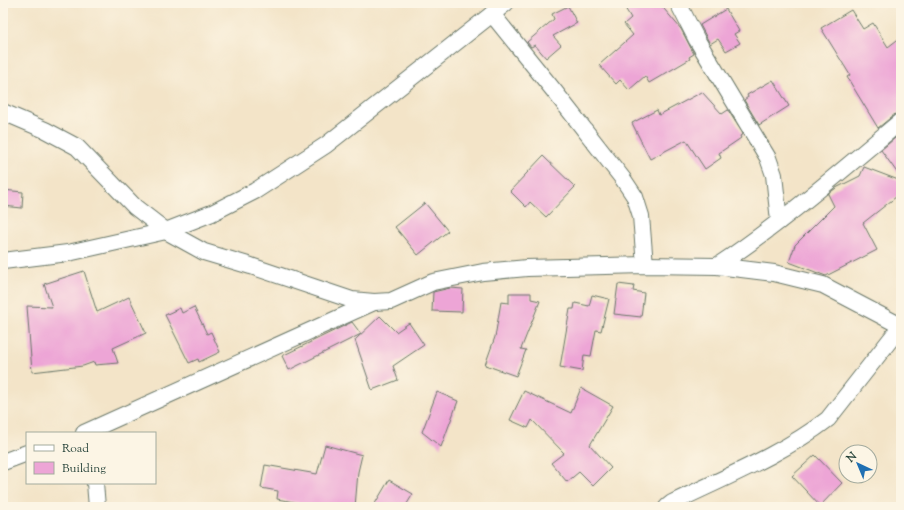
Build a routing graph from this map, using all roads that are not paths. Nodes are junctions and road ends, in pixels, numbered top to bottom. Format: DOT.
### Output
graph roads {
  1 [pos="506,3"];
  2 [pos="678,3"];
  3 [pos="492,14"];
  4 [pos="3,112"];
  5 [pos="901,121"];
  6 [pos="779,221"];
  7 [pos="166,231"];
  8 [pos="3,261"];
  9 [pos="645,265"];
  10 [pos="717,266"];
  11 [pos="374,302"];
  12 [pos="901,326"];
  13 [pos="88,432"];
  14 [pos="26,453"];
  15 [pos="3,462"];
  16 [pos="94,484"];
  17 [pos="97,507"];
  18 [pos="667,507"];
  1 -- 3 [label="street"];
  2 -- 6 [label="street"];
  3 -- 7 [label="street"];
  3 -- 9 [label="street"];
  4 -- 7 [label="street"];
  5 -- 6 [label="street"];
  6 -- 10 [label="street"];
  7 -- 8 [label="street"];
  7 -- 11 [label="street"];
  9 -- 10 [label="street"];
  9 -- 11 [label="street"];
  10 -- 12 [label="street"];
  11 -- 13 [label="street"];
  12 -- 18 [label="street"];
  14 -- 15 [label="street"];
  16 -- 17 [label="street"];
}
